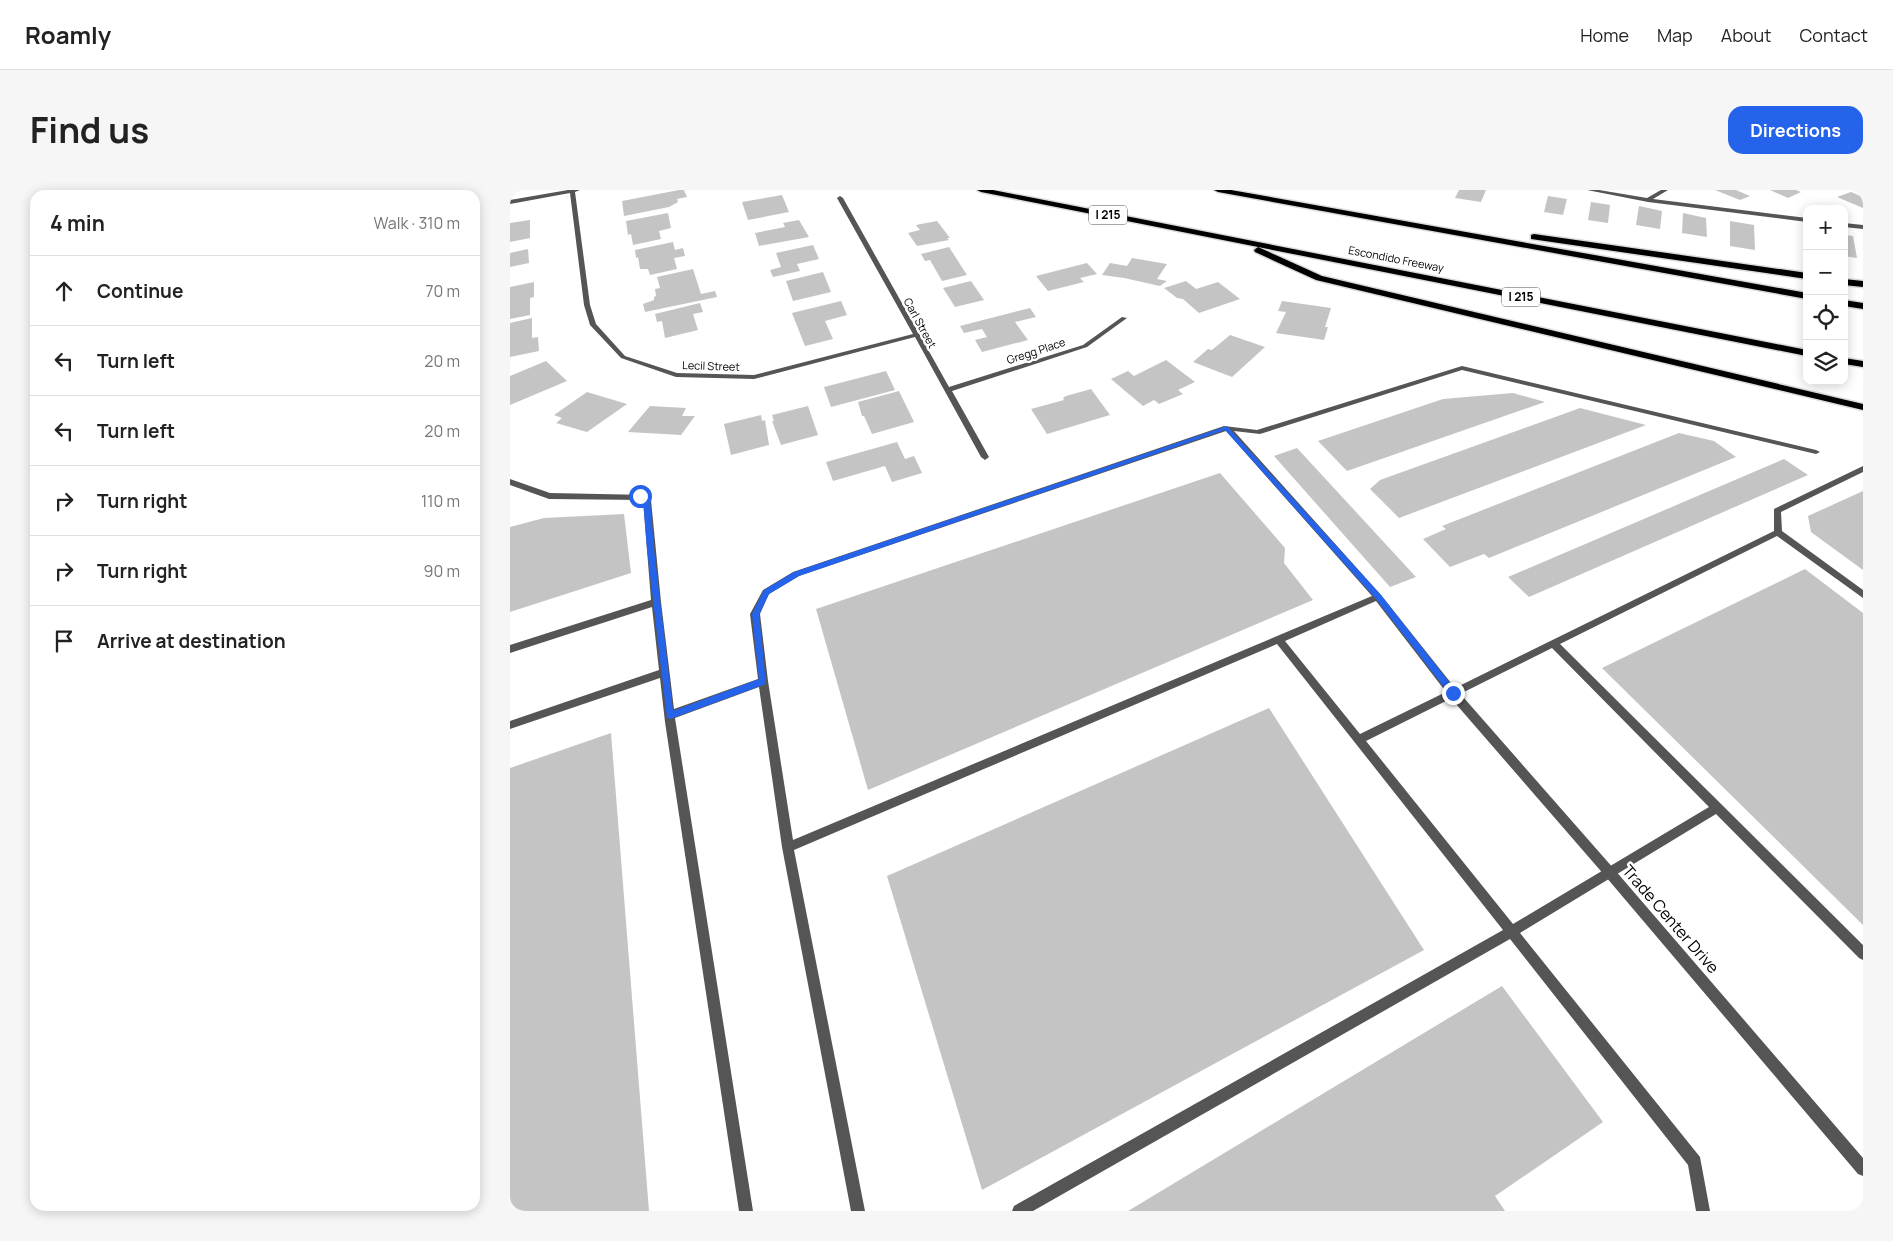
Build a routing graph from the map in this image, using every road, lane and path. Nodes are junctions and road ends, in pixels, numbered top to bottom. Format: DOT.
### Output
graph roads {
  1 [pos="574,190"];
  2 [pos="981,190"];
  3 [pos="1218,190"];
  4 [pos="1590,190"];
  5 [pos="1665,190"];
  6 [pos="1256,197"];
  7 [pos="840,198"];
  8 [pos="1648,200"];
  9 [pos="510,202"];
  10 [pos="1803,219"];
  11 [pos="1848,226"];
  12 [pos="1863,228"];
  13 [pos="1236,240"];
  14 [pos="1803,275"];
  15 [pos="1848,282"];
  16 [pos="1863,284"];
  17 [pos="1803,295"];
  18 [pos="1848,304"];
  19 [pos="1863,306"];
  20 [pos="1124,318"];
  21 [pos="915,335"];
  22 [pos="1803,352"];
  23 [pos="1848,362"];
  24 [pos="1863,364"];
  25 [pos="947,390"];
  26 [pos="1863,407"];
  27 [pos="1227,428"];
  28 [pos="1816,452"];
  29 [pos="985,457"];
  30 [pos="1863,469"];
  31 [pos="510,482"];
  32 [pos="1778,532"];
  33 [pos="1863,595"];
  34 [pos="1378,597"];
  35 [pos="656,602"];
  36 [pos="1278,639"];
  37 [pos="1553,643"];
  38 [pos="510,649"];
  39 [pos="664,672"];
  40 [pos="763,681"];
  41 [pos="1453,693"];
  42 [pos="670,716"];
  43 [pos="510,724"];
  44 [pos="1358,740"];
  45 [pos="1717,808"];
  46 [pos="788,847"];
  47 [pos="1610,873"];
  48 [pos="1511,932"];
  49 [pos="1863,954"];
  50 [pos="1863,1168"];
  51 [pos="746,1211"];
  52 [pos="858,1211"];
  53 [pos="1019,1211"];
  54 [pos="1703,1211"];
  1 -- 9 [label="street"];
  1 -- 21 [label="street, Lecil Street"];
  2 -- 13 [label="highway, Escondido Freeway / I 215"];
  3 -- 6 [label="highway"];
  4 -- 8 [label="street"];
  5 -- 8 [label="street"];
  6 -- 14 [label="highway"];
  6 -- 17 [label="highway"];
  7 -- 21 [label="street, Carl Street"];
  8 -- 10 [label="street"];
  11 -- 12 [label="street"];
  13 -- 22 [label="highway, Escondido Freeway / I 215"];
  13 -- 26 [label="highway"];
  15 -- 16 [label="highway"];
  18 -- 19 [label="highway"];
  20 -- 25 [label="street, Gregg Place"];
  21 -- 25 [label="street, Carl Street"];
  23 -- 24 [label="highway"];
  25 -- 29 [label="street, Carl Street"];
  27 -- 28 [label="street"];
  27 -- 34 [label="street, Trade Center Drive"];
  27 -- 40 [label="street"];
  30 -- 32 [label="street"];
  31 -- 35 [label="street"];
  32 -- 33 [label="street"];
  32 -- 37 [label="street"];
  34 -- 36 [label="street"];
  34 -- 41 [label="street, Trade Center Drive"];
  35 -- 38 [label="street"];
  35 -- 39 [label="street"];
  36 -- 44 [label="street"];
  36 -- 46 [label="street"];
  37 -- 41 [label="street"];
  37 -- 45 [label="street"];
  39 -- 42 [label="street"];
  39 -- 43 [label="street"];
  40 -- 42 [label="street"];
  40 -- 46 [label="street"];
  41 -- 44 [label="street"];
  41 -- 47 [label="street, Trade Center Drive"];
  42 -- 51 [label="street"];
  44 -- 48 [label="street"];
  45 -- 47 [label="street"];
  45 -- 49 [label="street"];
  46 -- 52 [label="street"];
  47 -- 48 [label="street"];
  47 -- 50 [label="street, Trade Center Drive"];
  48 -- 53 [label="street"];
  48 -- 54 [label="street"];
}
